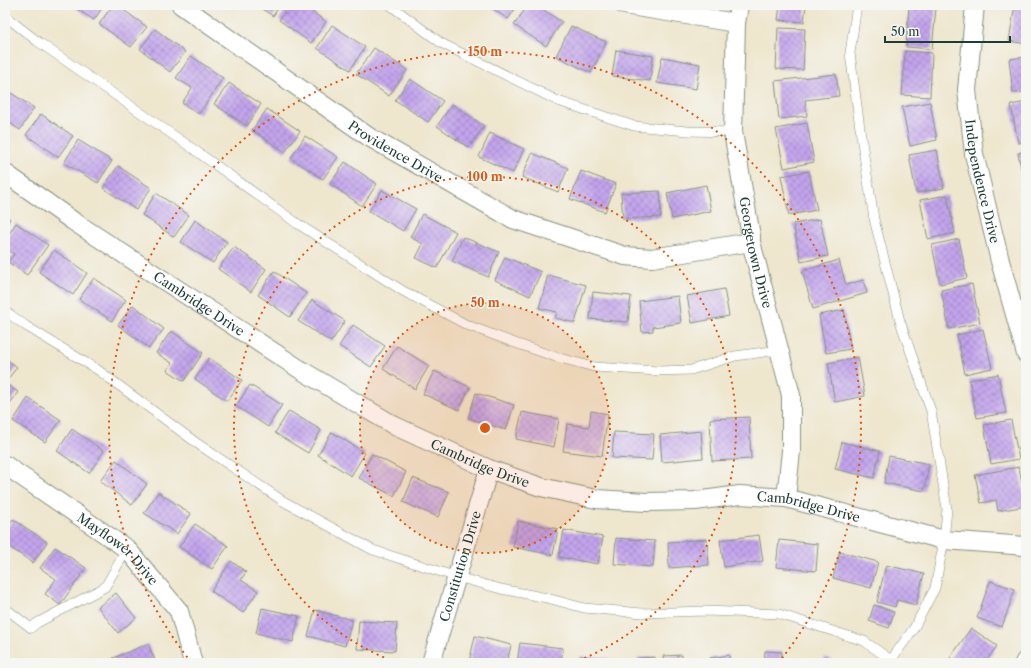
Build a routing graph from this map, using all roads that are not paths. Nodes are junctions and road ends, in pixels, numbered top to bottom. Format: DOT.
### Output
graph roads {
  1 [pos="181,5"];
  2 [pos="390,5"];
  3 [pos="624,5"];
  4 [pos="740,5"];
  5 [pos="857,5"];
  6 [pos="975,5"];
  7 [pos="5,16"];
  8 [pos="736,23"];
  9 [pos="733,132"];
  10 [pos="5,173"];
  11 [pos="751,242"];
  12 [pos="5,311"];
  13 [pos="779,350"];
  14 [pos="1026,354"];
  15 [pos="5,465"];
  16 [pos="489,469"];
  17 [pos="786,498"];
  18 [pos="944,540"];
  19 [pos="1026,546"];
  20 [pos="127,549"];
  21 [pos="457,577"];
  22 [pos="5,608"];
  23 [pos="1026,660"];
  24 [pos="890,662"];
  25 [pos="193,663"];
  26 [pos="431,663"];
  27 [pos="1024,663"];
  1 -- 11 [label="street, Providence Drive"];
  2 -- 9 [label="lane"];
  3 -- 8 [label="street"];
  4 -- 8 [label="street, Georgetown Drive"];
  5 -- 18 [label="lane"];
  6 -- 14 [label="street, Independence Drive"];
  7 -- 13 [label="lane"];
  8 -- 9 [label="street, Georgetown Drive"];
  9 -- 11 [label="street, Georgetown Drive"];
  10 -- 16 [label="street, Cambridge Drive"];
  11 -- 13 [label="street, Georgetown Drive"];
  12 -- 21 [label="lane"];
  13 -- 17 [label="street, Georgetown Drive"];
  15 -- 20 [label="street, Mayflower Drive"];
  16 -- 17 [label="street, Cambridge Drive"];
  16 -- 21 [label="street, Constitution Drive"];
  17 -- 18 [label="street, Cambridge Drive"];
  18 -- 19 [label="street, Cambridge Drive"];
  18 -- 24 [label="lane"];
  20 -- 22 [label="lane"];
  20 -- 25 [label="street, Mayflower Drive"];
  21 -- 24 [label="lane"];
  21 -- 26 [label="street, Constitution Drive"];
  23 -- 27 [label="street"];
}
